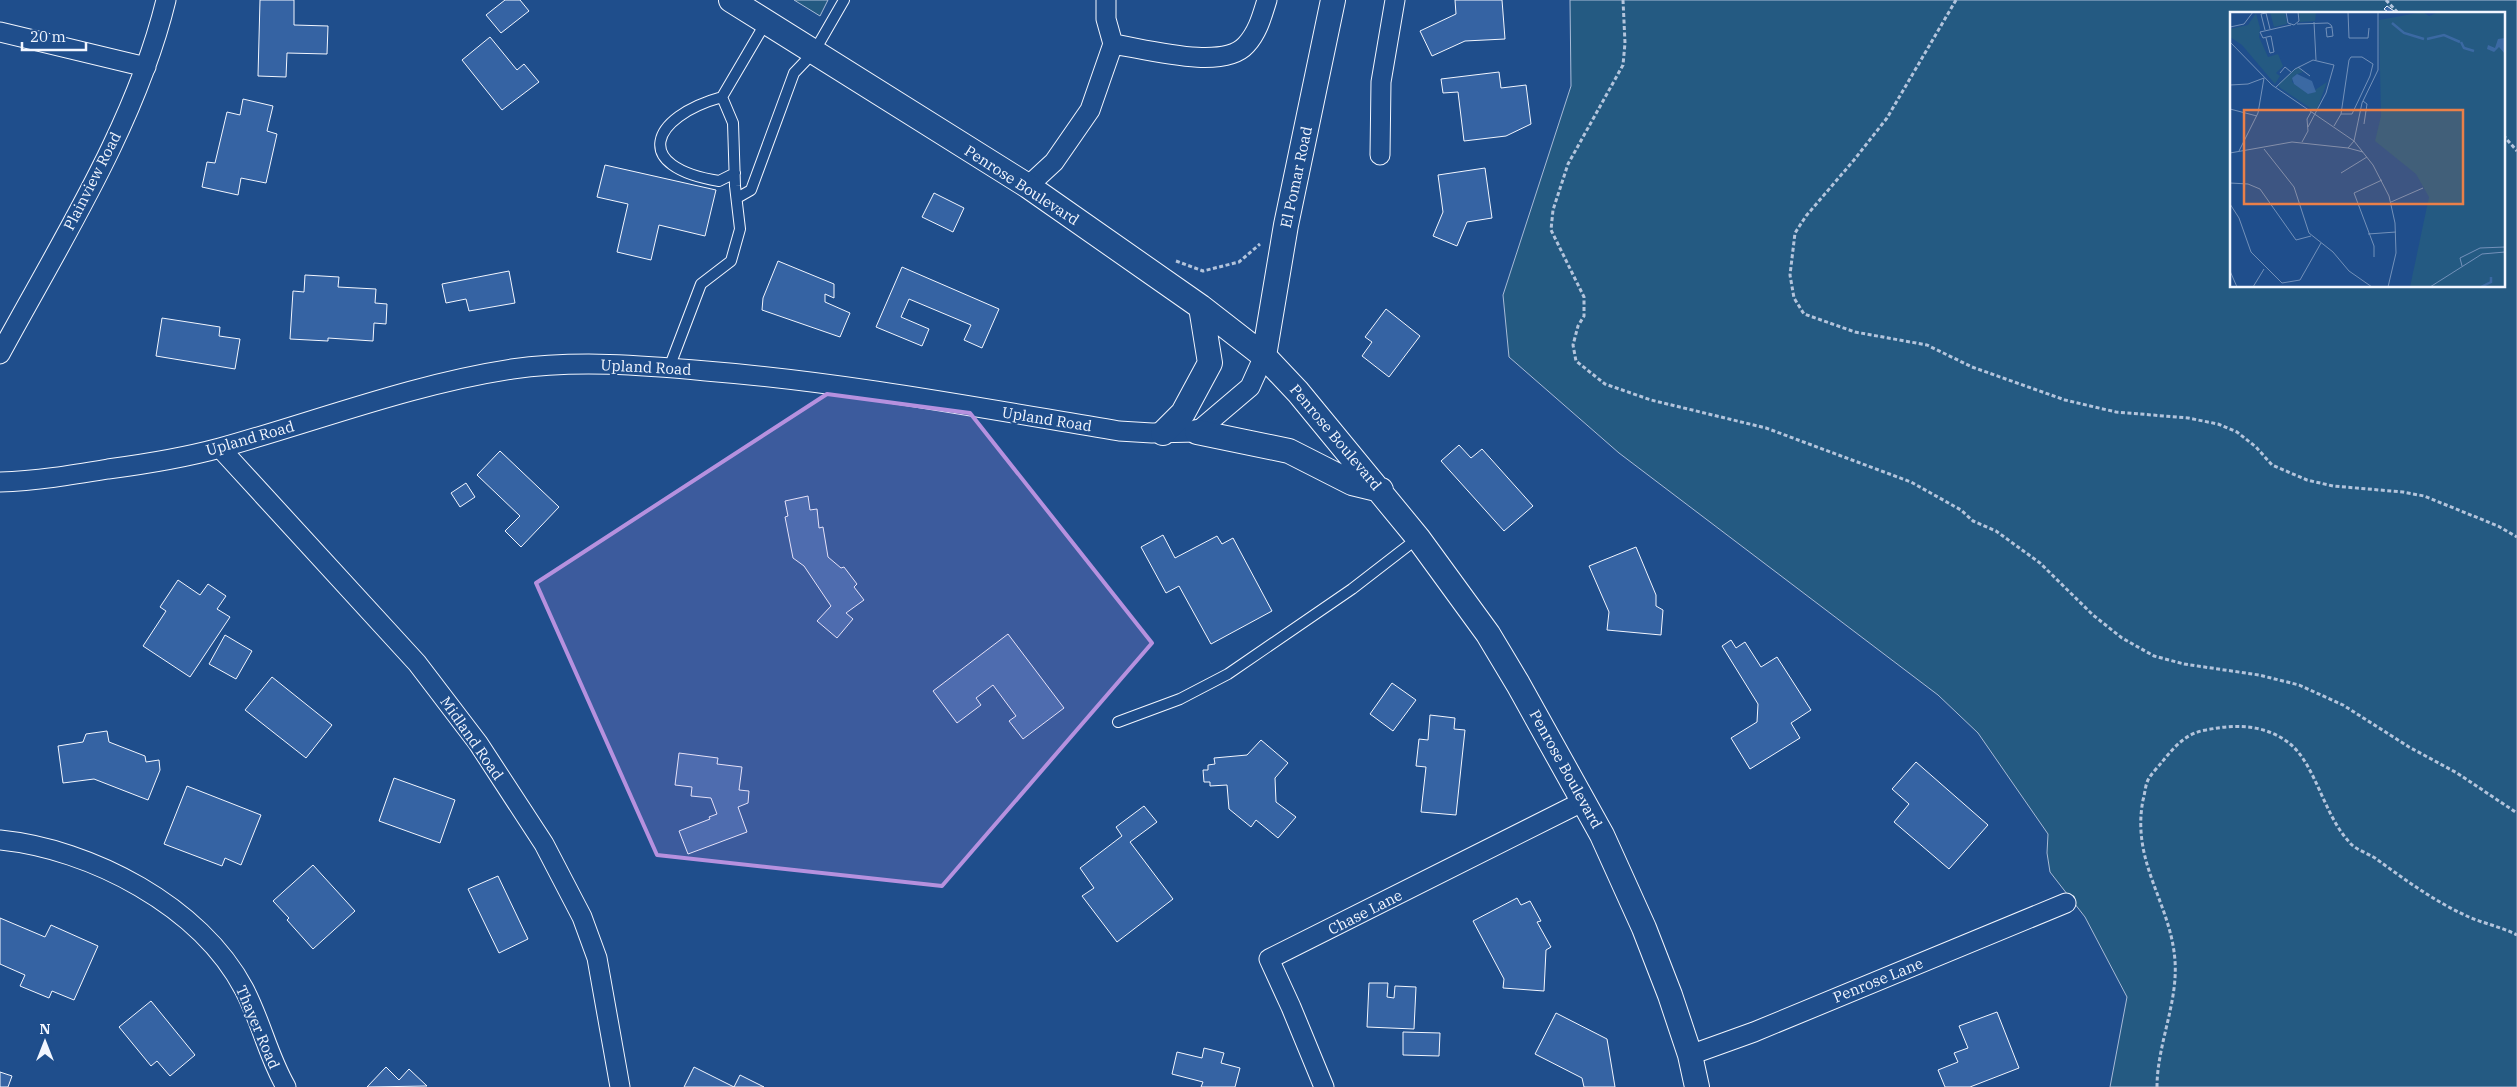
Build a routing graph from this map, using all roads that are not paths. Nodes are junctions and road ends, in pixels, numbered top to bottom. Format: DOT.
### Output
graph roads {
  1 [pos="166,0"];
  2 [pos="731,0"];
  3 [pos="844,0"];
  4 [pos="1106,0"];
  5 [pos="1268,0"];
  6 [pos="1333,0"];
  7 [pos="1395,0"];
  8 [pos="766,22"];
  9 [pos="0,32"];
  10 [pos="1113,44"];
  11 [pos="814,52"];
  12 [pos="146,67"];
  13 [pos="722,97"];
  14 [pos="1380,155"];
  15 [pos="735,173"];
  16 [pos="1028,186"];
  17 [pos="737,198"];
  18 [pos="1201,307"];
  19 [pos="0,354"];
  20 [pos="1264,356"];
  21 [pos="669,368"];
  22 [pos="1197,432"];
  23 [pos="1163,433"];
  24 [pos="220,448"];
  25 [pos="0,482"];
  26 [pos="1381,490"];
  27 [pos="1418,538"];
  28 [pos="1118,722"];
  29 [pos="1584,801"];
  30 [pos="0,840"];
  31 [pos="2066,903"];
  32 [pos="1690,1055"];
  33 [pos="286,1087"];
  34 [pos="620,1087"];
  35 [pos="1324,1087"];
  36 [pos="1697,1087"];
  1 -- 12 [label="street, Plainview Road"];
  2 -- 8 [label="street, Penrose Boulevard"];
  3 -- 11 [label="lane"];
  4 -- 10 [label="street"];
  5 -- 10 [label="street"];
  6 -- 20 [label="street, El Pomar Road"];
  7 -- 14 [label="street"];
  8 -- 11 [label="street, Penrose Boulevard"];
  8 -- 13 [label="lane"];
  9 -- 12 [label="street"];
  10 -- 16 [label="street"];
  11 -- 16 [label="street, Penrose Boulevard"];
  11 -- 17 [label="lane"];
  12 -- 19 [label="street, Plainview Road"];
  13 -- 15 [label="lane"];
  13 -- 15 [label="lane"];
  15 -- 17 [label="lane"];
  16 -- 18 [label="street, Penrose Boulevard"];
  17 -- 21 [label="lane"];
  18 -- 20 [label="street, Penrose Boulevard"];
  18 -- 23 [label="street"];
  20 -- 22 [label="street"];
  20 -- 26 [label="street, Penrose Boulevard"];
  21 -- 23 [label="street, Upland Road"];
  21 -- 24 [label="street, Upland Road"];
  22 -- 23 [label="street, Upland Road"];
  22 -- 26 [label="street"];
  24 -- 25 [label="street, Upland Road"];
  24 -- 34 [label="street, Midland Road"];
  26 -- 27 [label="street, Penrose Boulevard"];
  27 -- 28 [label="lane"];
  27 -- 29 [label="street, Penrose Boulevard"];
  29 -- 32 [label="street, Penrose Boulevard"];
  29 -- 35 [label="street, Chase Lane"];
  30 -- 33 [label="street, Thayer Road"];
  31 -- 32 [label="street, Penrose Lane"];
  32 -- 36 [label="street, Penrose Boulevard"];
}
